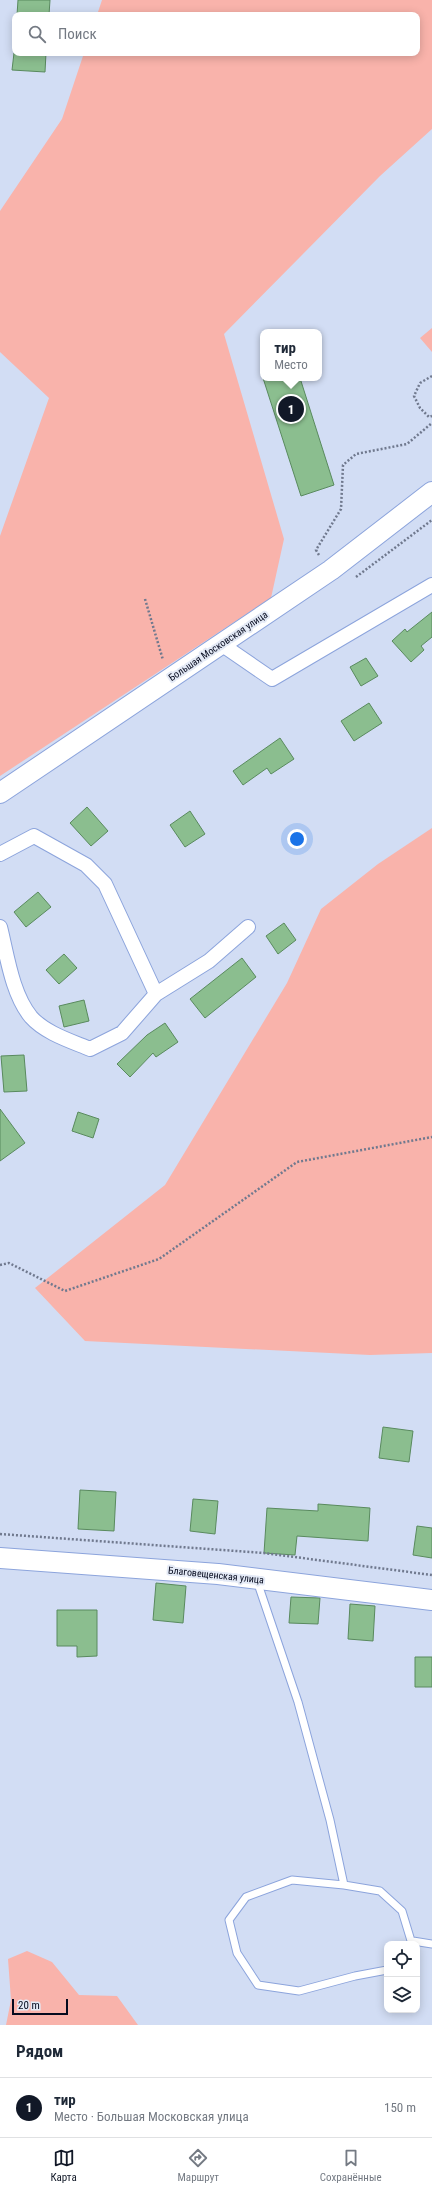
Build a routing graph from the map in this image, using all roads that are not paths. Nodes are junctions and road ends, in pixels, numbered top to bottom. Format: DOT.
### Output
graph roads {
  1 [pos="432,492"];
  2 [pos="432,585"];
  3 [pos="221,644"];
  4 [pos="0,793"];
  5 [pos="0,854"];
  6 [pos="0,927"];
  7 [pos="248,927"];
  8 [pos="156,994"];
  9 [pos="0,1558"];
  10 [pos="256,1579"];
  11 [pos="432,1600"];
  12 [pos="344,1885"];
  13 [pos="411,1941"];
  14 [pos="420,1943"];
  15 [pos="432,1944"];
  16 [pos="384,1971"];
  1 -- 3 [label="main road, Большая Московская улица"];
  2 -- 3 [label="street"];
  3 -- 4 [label="main road, Большая Московская улица"];
  5 -- 8 [label="street"];
  6 -- 8 [label="street"];
  7 -- 8 [label="street"];
  9 -- 10 [label="main road, Благовещенская улица"];
  10 -- 11 [label="main road, Благовещенская улица"];
  10 -- 12 [label="lane"];
  12 -- 13 [label="lane"];
  12 -- 16 [label="lane"];
  14 -- 15 [label="lane"];
}
